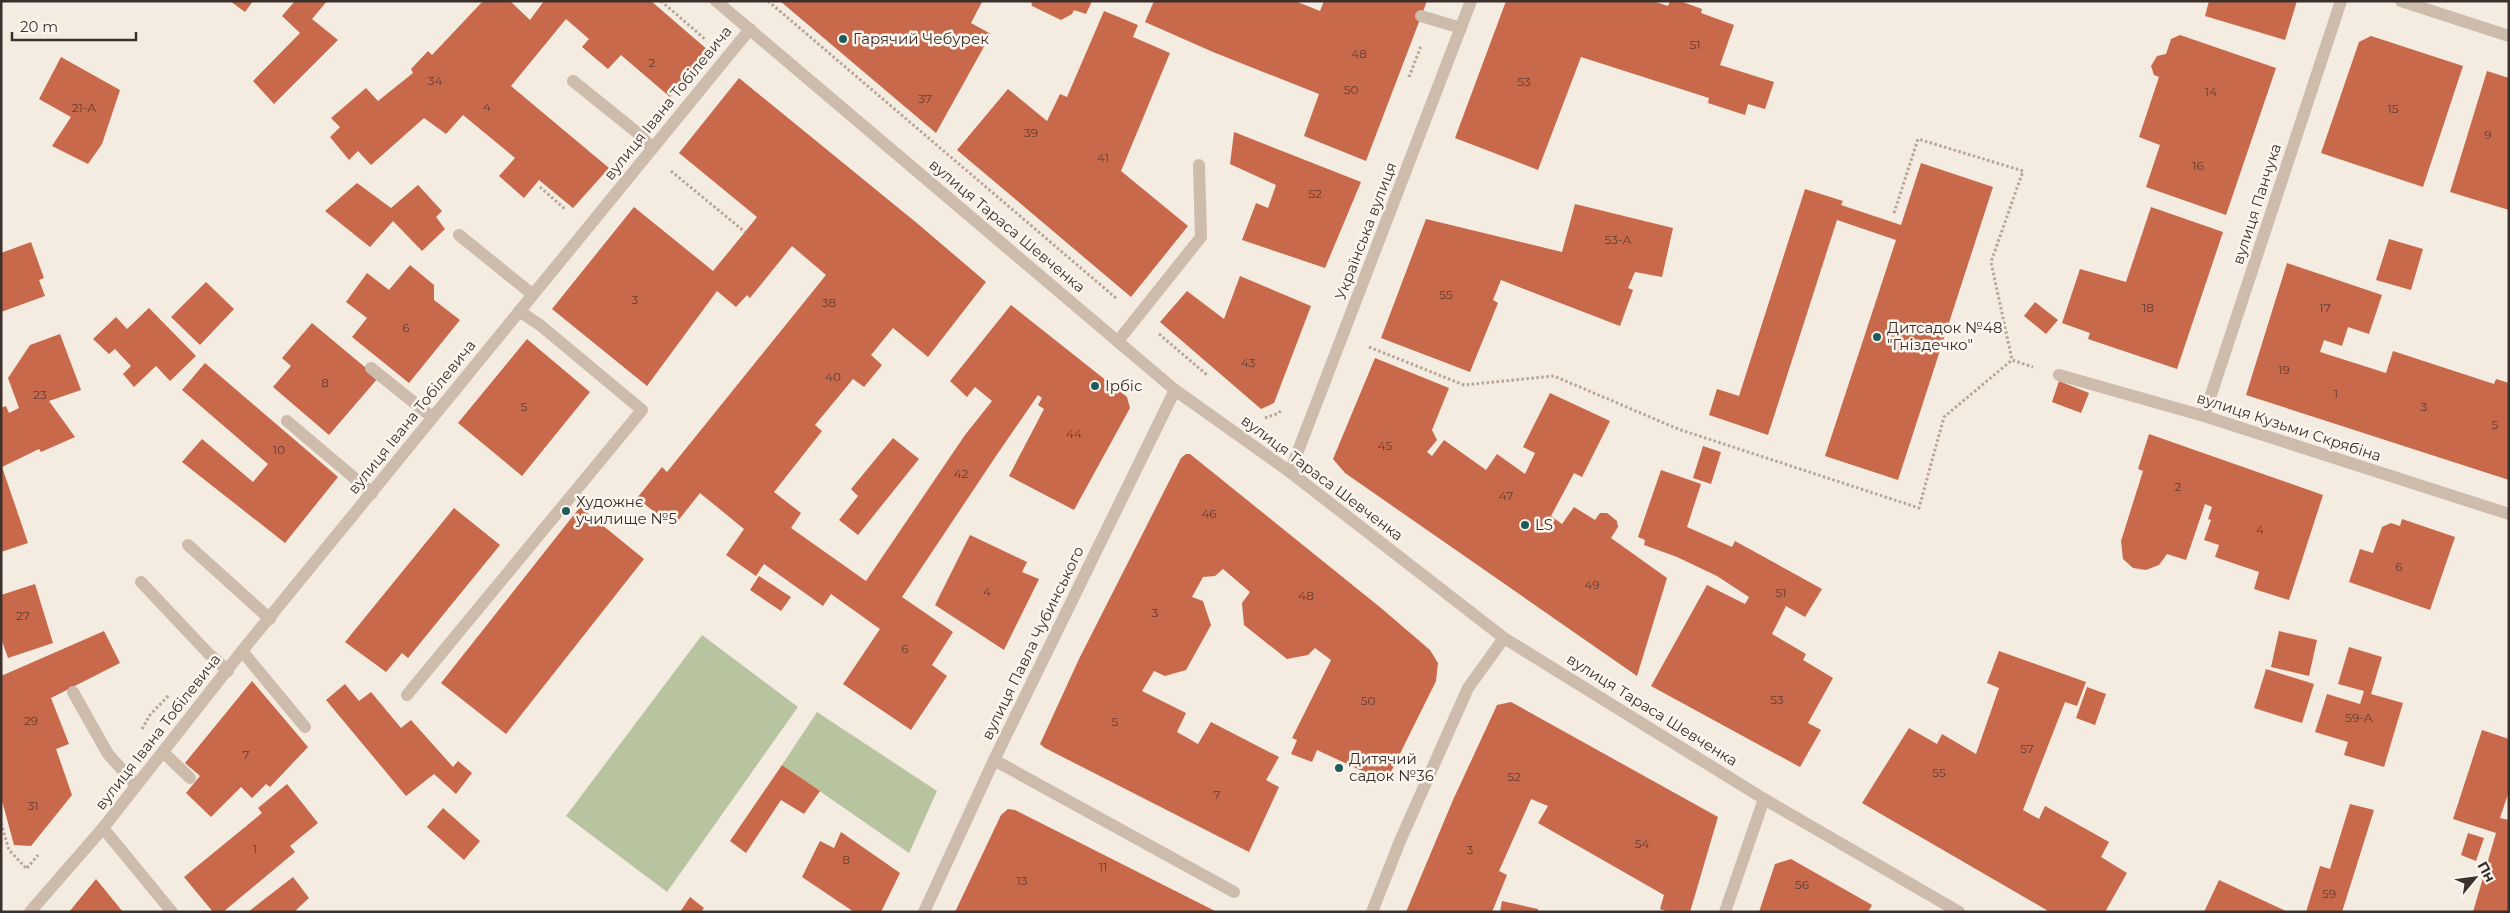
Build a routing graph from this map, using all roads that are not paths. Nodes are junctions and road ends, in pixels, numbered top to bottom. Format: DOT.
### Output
graph roads {
  1 [pos="716,1"];
  2 [pos="1471,1"];
  3 [pos="2341,1"];
  4 [pos="2401,1"];
  5 [pos="1426,18"];
  6 [pos="1460,28"];
  7 [pos="750,29"];
  8 [pos="2509,36"];
  9 [pos="573,81"];
  10 [pos="652,148"];
  11 [pos="1199,165"];
  12 [pos="459,235"];
  13 [pos="532,294"];
  14 [pos="519,311"];
  15 [pos="1118,341"];
  16 [pos="371,368"];
  17 [pos="2059,375"];
  18 [pos="1175,390"];
  19 [pos="2204,416"];
  20 [pos="432,417"];
  21 [pos="288,421"];
  22 [pos="1290,472"];
  23 [pos="372,493"];
  24 [pos="2509,514"];
  25 [pos="188,545"];
  26 [pos="141,582"];
  27 [pos="270,619"];
  28 [pos="1504,638"];
  29 [pos="242,651"];
  30 [pos="228,671"];
  31 [pos="73,692"];
  32 [pos="407,695"];
  33 [pos="305,727"];
  34 [pos="163,752"];
  35 [pos="994,760"];
  36 [pos="190,778"];
  37 [pos="136,785"];
  38 [pos="1764,799"];
  39 [pos="103,828"];
  40 [pos="1234,892"];
  41 [pos="32,910"];
  42 [pos="172,912"];
  43 [pos="924,912"];
  44 [pos="1372,912"];
  45 [pos="1724,912"];
  46 [pos="1959,912"];
  1 -- 7 [label="street, вулиця Тараса Шевченка"];
  2 -- 6 [label="street, Українська вулиця"];
  3 -- 19 [label="street, вулиця Панчука"];
  4 -- 8 [label="street"];
  5 -- 6 [label="street"];
  6 -- 22 [label="street, Українська вулиця"];
  7 -- 10 [label="street, вулиця Івана Тобілевича"];
  7 -- 15 [label="street, вулиця Тараса Шевченка"];
  9 -- 10 [label="street"];
  10 -- 13 [label="street, вулиця Івана Тобілевича"];
  11 -- 15 [label="street"];
  12 -- 13 [label="street"];
  13 -- 14 [label="street, вулиця Івана Тобілевича"];
  14 -- 20 [label="street, вулиця Івана Тобілевича"];
  14 -- 32 [label="street"];
  15 -- 18 [label="street, вулиця Тараса Шевченка"];
  16 -- 20 [label="street"];
  17 -- 19 [label="street, вулиця Кузьми Скрябіна"];
  18 -- 22 [label="street, вулиця Тараса Шевченка"];
  18 -- 35 [label="street, вулиця Павла Чубинського"];
  19 -- 24 [label="street, вулиця Кузьми Скрябіна"];
  20 -- 23 [label="street, вулиця Івана Тобілевича"];
  21 -- 23 [label="street"];
  22 -- 28 [label="street, вулиця Тараса Шевченка"];
  23 -- 27 [label="street, вулиця Івана Тобілевича"];
  25 -- 27 [label="street"];
  26 -- 30 [label="street"];
  27 -- 29 [label="street, вулиця Івана Тобілевича"];
  28 -- 38 [label="street, вулиця Тараса Шевченка"];
  28 -- 44 [label="street"];
  29 -- 30 [label="street, вулиця Івана Тобілевича"];
  29 -- 33 [label="street"];
  30 -- 34 [label="street, вулиця Івана Тобілевича"];
  31 -- 37 [label="street"];
  34 -- 36 [label="street"];
  34 -- 37 [label="street, вулиця Івана Тобілевича"];
  35 -- 40 [label="street"];
  35 -- 43 [label="street, вулиця Павла Чубинського"];
  37 -- 39 [label="street, вулиця Івана Тобілевича"];
  38 -- 45 [label="street"];
  38 -- 46 [label="street, вулиця Тараса Шевченка"];
  39 -- 41 [label="street, вулиця Івана Тобілевича"];
  39 -- 42 [label="street"];
}
